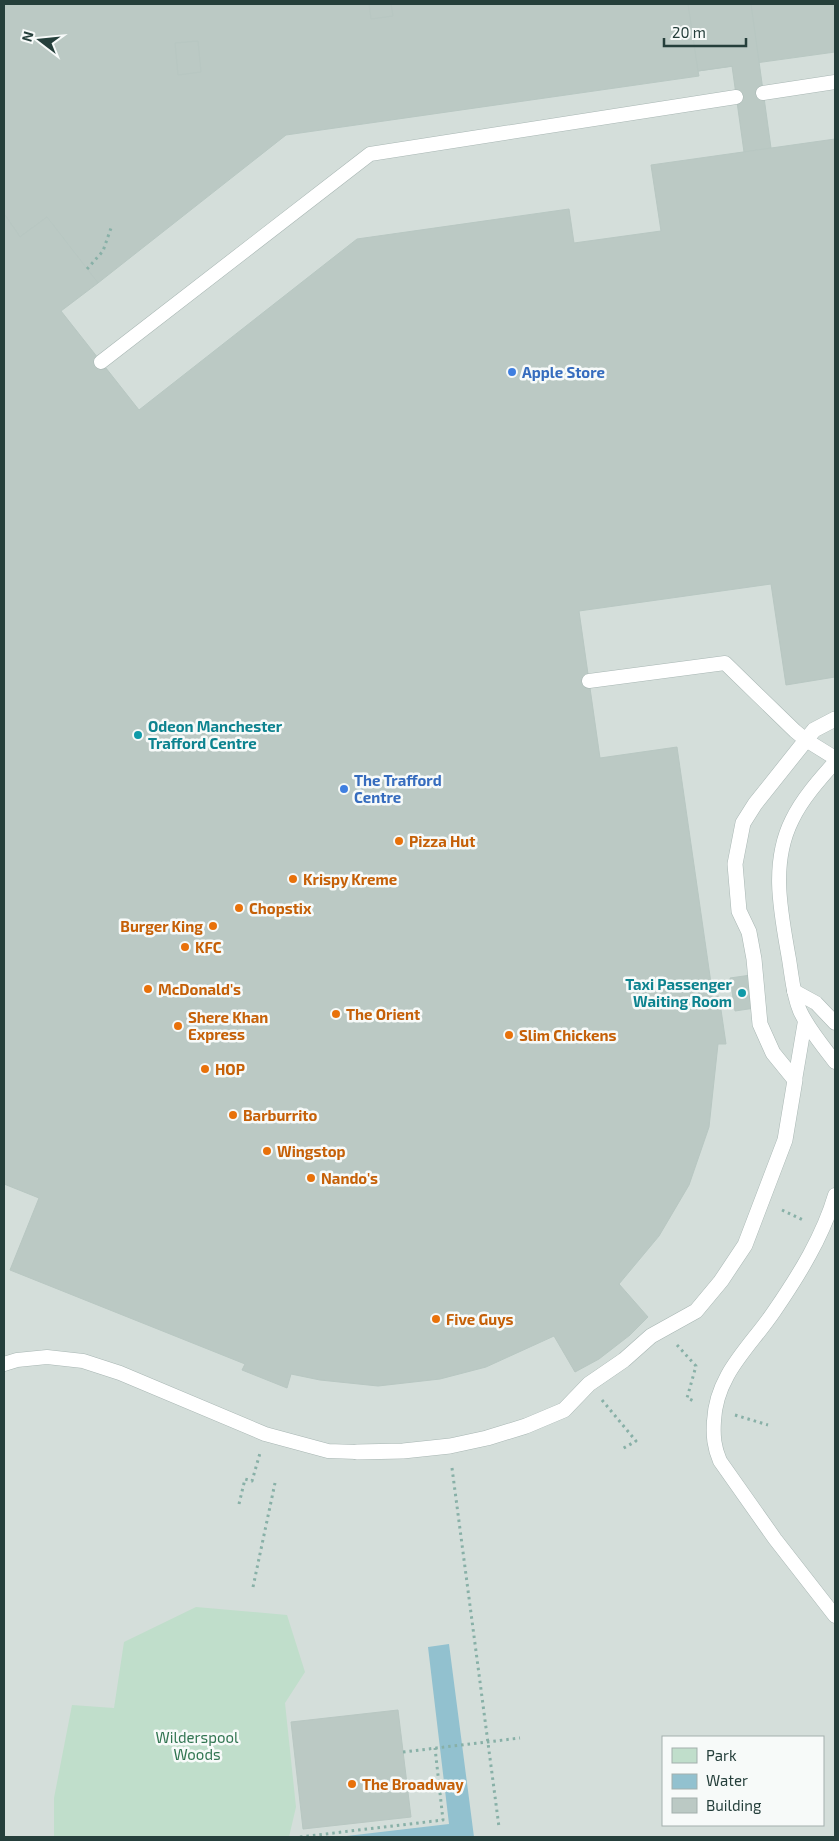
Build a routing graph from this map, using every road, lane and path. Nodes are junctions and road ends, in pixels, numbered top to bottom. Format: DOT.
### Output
graph roads {
  1 [pos="835,82"];
  2 [pos="763,93"];
  3 [pos="736,97"];
  4 [pos="111,228"];
  5 [pos="87,269"];
  6 [pos="101,362"];
  7 [pos="589,682"];
  8 [pos="835,720"];
  9 [pos="806,740"];
  10 [pos="835,758"];
  11 [pos="835,762"];
  12 [pos="794,991"];
  13 [pos="805,1021"];
  14 [pos="835,1023"];
  15 [pos="835,1062"];
  16 [pos="795,1080"];
  17 [pos="835,1195"];
  18 [pos="761,1200"];
  19 [pos="822,1229"];
  20 [pos="4,1364"];
  21 [pos="589,1384"];
  22 [pos="265,1434"];
  23 [pos="450,1446"];
  24 [pos="622,1449"];
  25 [pos="357,1452"];
  26 [pos="275,1483"];
  27 [pos="239,1504"];
  28 [pos="253,1587"];
  29 [pos="835,1616"];
  30 [pos="520,1738"];
  31 [pos="488,1742"];
  32 [pos="435,1748"];
  33 [pos="403,1752"];
  34 [pos="499,1827"];
  35 [pos="300,1837"];
  1 -- 2 [label="lane"];
  3 -- 6 [label="lane"];
  4 -- 5 [label="path"];
  7 -- 9 [label="lane"];
  8 -- 9 [label="street"];
  9 -- 10 [label="lane"];
  9 -- 16 [label="street"];
  11 -- 12 [label="lane"];
  12 -- 13 [label="lane"];
  12 -- 14 [label="lane"];
  13 -- 15 [label="lane"];
  13 -- 16 [label="lane"];
  16 -- 18 [label="street"];
  17 -- 19 [label="lane"];
  18 -- 19 [label="path"];
  18 -- 21 [label="street"];
  19 -- 29 [label="lane"];
  20 -- 22 [label="lane"];
  21 -- 23 [label="street"];
  21 -- 24 [label="path"];
  22 -- 25 [label="lane"];
  22 -- 27 [label="path"];
  23 -- 25 [label="street"];
  23 -- 31 [label="path"];
  26 -- 28 [label="path"];
  30 -- 31 [label="path"];
  31 -- 32 [label="path"];
  31 -- 34 [label="path"];
  32 -- 33 [label="path"];
  32 -- 35 [label="path"];
}
